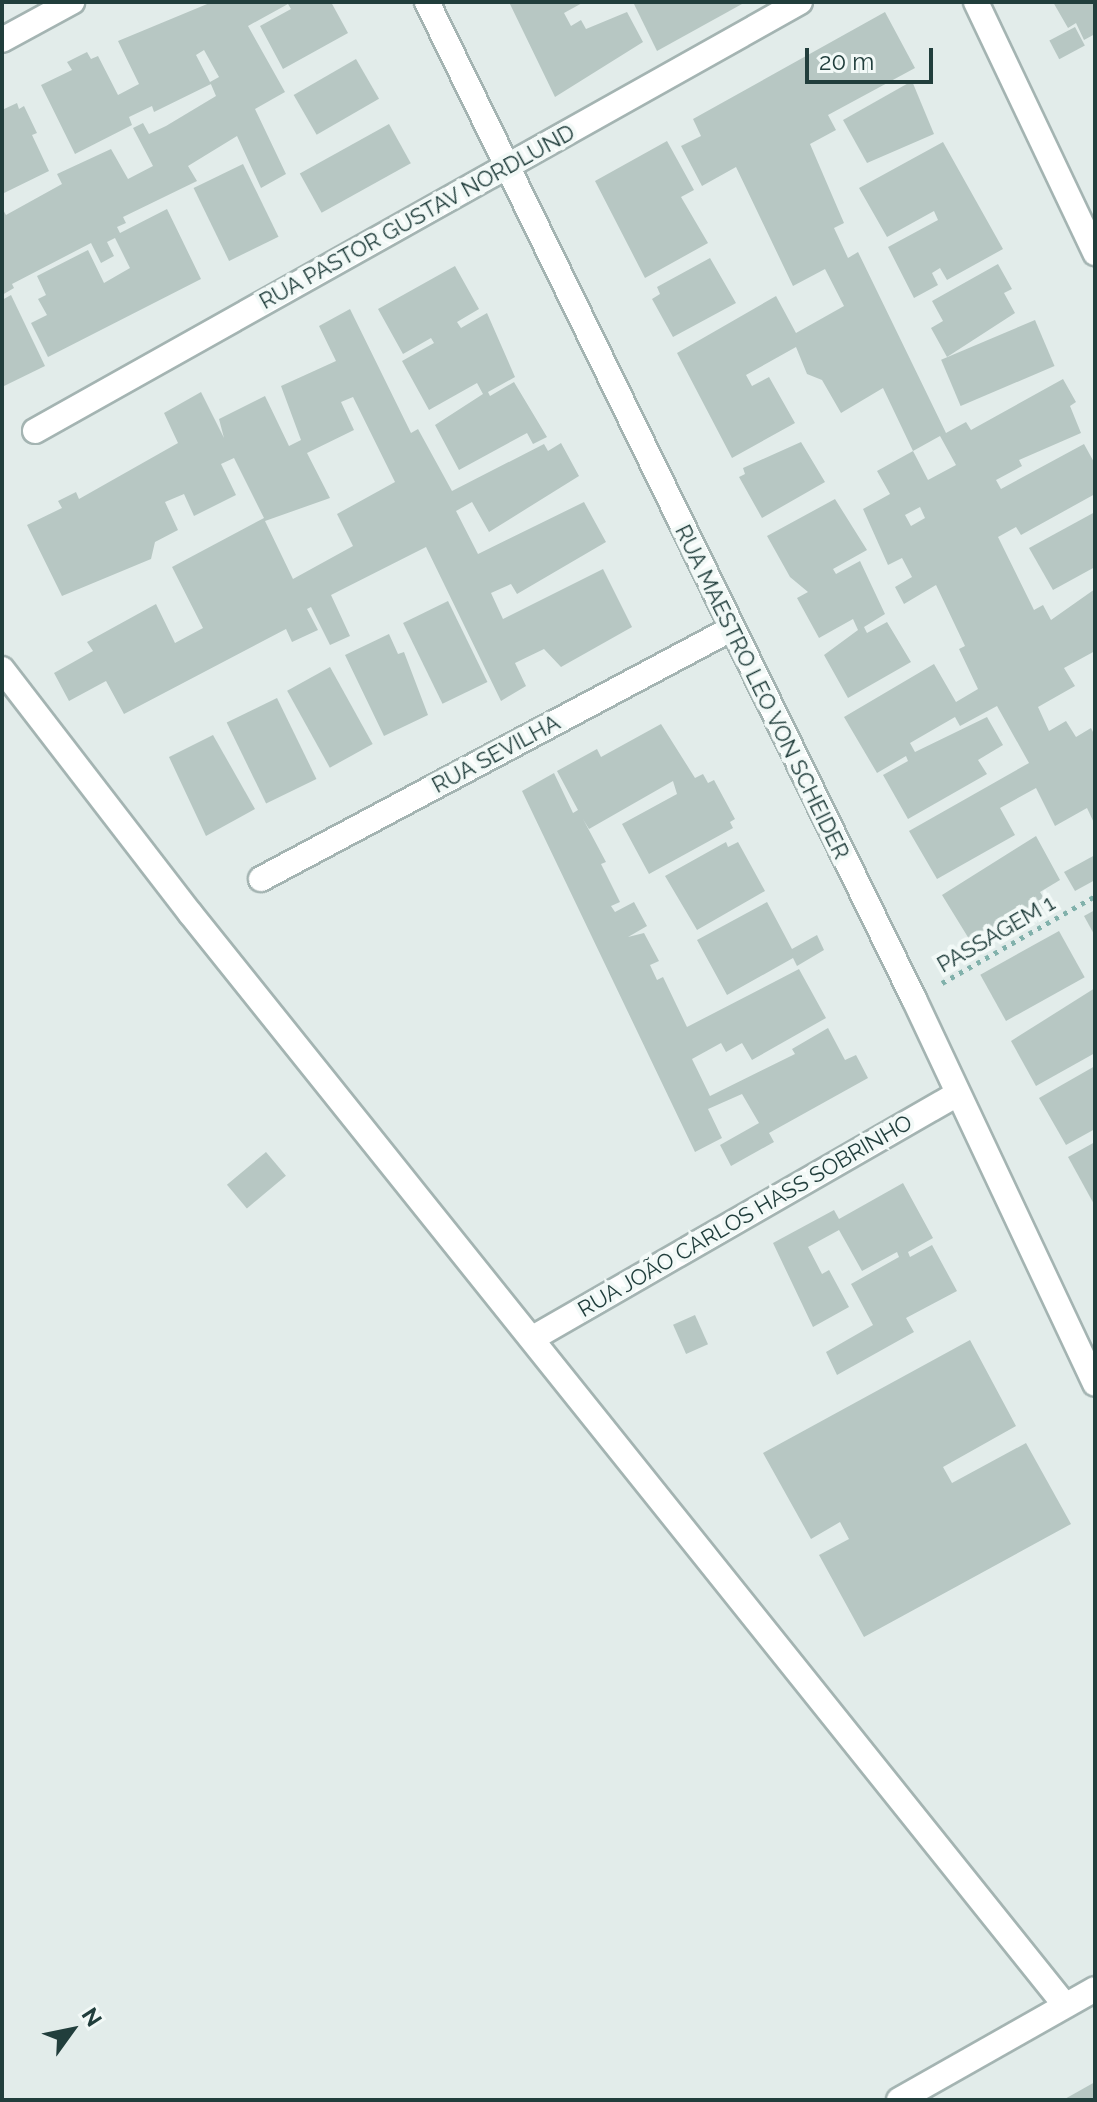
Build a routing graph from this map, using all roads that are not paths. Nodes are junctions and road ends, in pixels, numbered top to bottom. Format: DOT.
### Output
graph roads {
  1 [pos="72,2"];
  2 [pos="427,2"];
  3 [pos="800,2"];
  4 [pos="976,2"];
  5 [pos="2,40"];
  6 [pos="505,168"];
  7 [pos="1095,253"];
  8 [pos="35,431"];
  9 [pos="731,629"];
  10 [pos="2,669"];
  11 [pos="261,879"];
  12 [pos="957,1094"];
  13 [pos="533,1338"];
  14 [pos="1095,1384"];
  15 [pos="1095,1989"];
  16 [pos="1065,2005"];
  17 [pos="899,2100"];
  1 -- 5 [label="street"];
  2 -- 6 [label="street, RUA MAESTRO LEO VON SCHEIDER"];
  3 -- 6 [label="street, RUA PASTOR GUSTAV NORDLUND"];
  4 -- 7 [label="street"];
  6 -- 8 [label="street, RUA PASTOR GUSTAV NORDLUND"];
  6 -- 9 [label="street, RUA MAESTRO LEO VON SCHEIDER"];
  9 -- 11 [label="street, RUA SEVILHA"];
  9 -- 12 [label="street, RUA MAESTRO LEO VON SCHEIDER"];
  10 -- 13 [label="street"];
  12 -- 13 [label="street, RUA JOÃO CARLOS HASS SOBRINHO"];
  12 -- 14 [label="street, RUA MAESTRO LEO VON SCHEIDER"];
  13 -- 16 [label="street"];
  15 -- 16 [label="street"];
  16 -- 17 [label="street"];
}
